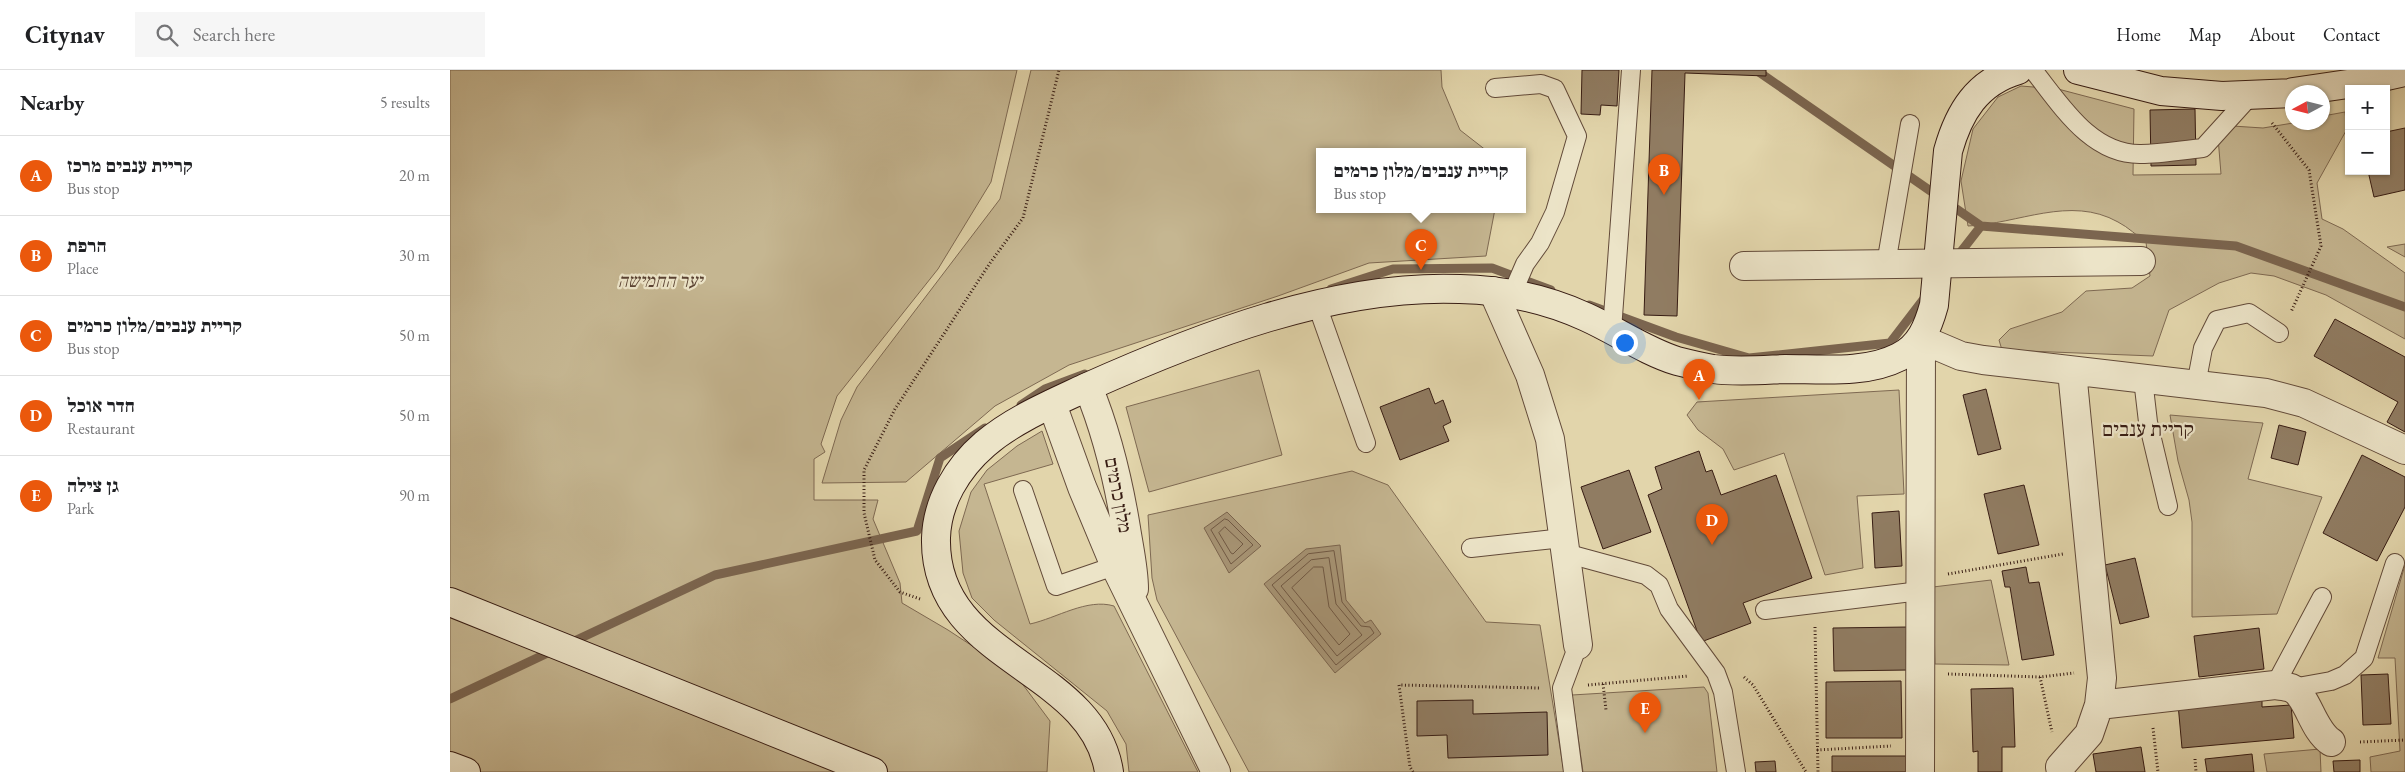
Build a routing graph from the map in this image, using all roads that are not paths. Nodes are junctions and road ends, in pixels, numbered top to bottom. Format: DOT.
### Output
graph roads {
  1 [pos="1631,70"];
  2 [pos="2033,70"];
  3 [pos="2078,70"];
  4 [pos="2006,72"];
  5 [pos="2405,72"];
  6 [pos="2330,87"];
  7 [pos="1495,88"];
  8 [pos="2285,93"];
  9 [pos="2250,95"];
  10 [pos="1910,124"];
  11 [pos="2140,261"];
  12 [pos="1938,263"];
  13 [pos="1886,264"];
  14 [pos="1744,266"];
  15 [pos="1502,293"];
  16 [pos="1317,305"];
  17 [pos="1612,330"];
  18 [pos="2279,333"];
  19 [pos="1921,339"];
  20 [pos="2072,370"];
  21 [pos="2143,379"];
  22 [pos="2196,385"];
  23 [pos="1088,387"];
  24 [pos="1052,404"];
  25 [pos="1366,443"];
  26 [pos="2405,450"];
  27 [pos="1023,490"];
  28 [pos="2168,506"];
  29 [pos="1564,545"];
  30 [pos="1471,548"];
  31 [pos="2395,563"];
  32 [pos="1123,564"];
  33 [pos="1920,591"];
  34 [pos="2322,597"];
  35 [pos="450,602"];
  36 [pos="1765,610"];
  37 [pos="1578,645"];
  38 [pos="2284,686"];
  39 [pos="2099,705"];
  40 [pos="2332,742"];
  41 [pos="450,766"];
  42 [pos="2061,770"];
  43 [pos="466,772"];
  44 [pos="873,772"];
  45 [pos="1109,772"];
  46 [pos="1216,772"];
  47 [pos="1573,772"];
  48 [pos="1736,772"];
  49 [pos="1920,772"];
  1 -- 17 [label="lane"];
  2 -- 9 [label="lane"];
  3 -- 9 [label="street"];
  4 -- 12 [label="street"];
  5 -- 6 [label="street"];
  7 -- 15 [label="lane"];
  8 -- 9 [label="street"];
  10 -- 13 [label="lane"];
  11 -- 12 [label="street"];
  12 -- 13 [label="street"];
  12 -- 19 [label="street"];
  13 -- 14 [label="street"];
  15 -- 16 [label="street"];
  15 -- 17 [label="street"];
  15 -- 29 [label="street"];
  16 -- 23 [label="street"];
  16 -- 25 [label="lane"];
  17 -- 19 [label="street"];
  18 -- 22 [label="lane"];
  19 -- 20 [label="street"];
  19 -- 33 [label="street"];
  20 -- 21 [label="street"];
  20 -- 39 [label="street"];
  21 -- 22 [label="street"];
  21 -- 28 [label="lane"];
  22 -- 26 [label="street"];
  23 -- 24 [label="street"];
  23 -- 32 [label="street, מלון כרמים"];
  24 -- 32 [label="street, מלון כרמים"];
  24 -- 45 [label="street"];
  27 -- 32 [label="lane"];
  29 -- 30 [label="lane"];
  29 -- 37 [label="street"];
  29 -- 48 [label="lane"];
  31 -- 38 [label="lane"];
  32 -- 46 [label="street, מלון כרמים"];
  33 -- 36 [label="lane"];
  33 -- 49 [label="street"];
  34 -- 38 [label="lane"];
  35 -- 44 [label="street"];
  37 -- 47 [label="lane"];
  38 -- 39 [label="street"];
  38 -- 40 [label="street"];
  39 -- 42 [label="street"];
  41 -- 43 [label="street"];
}
